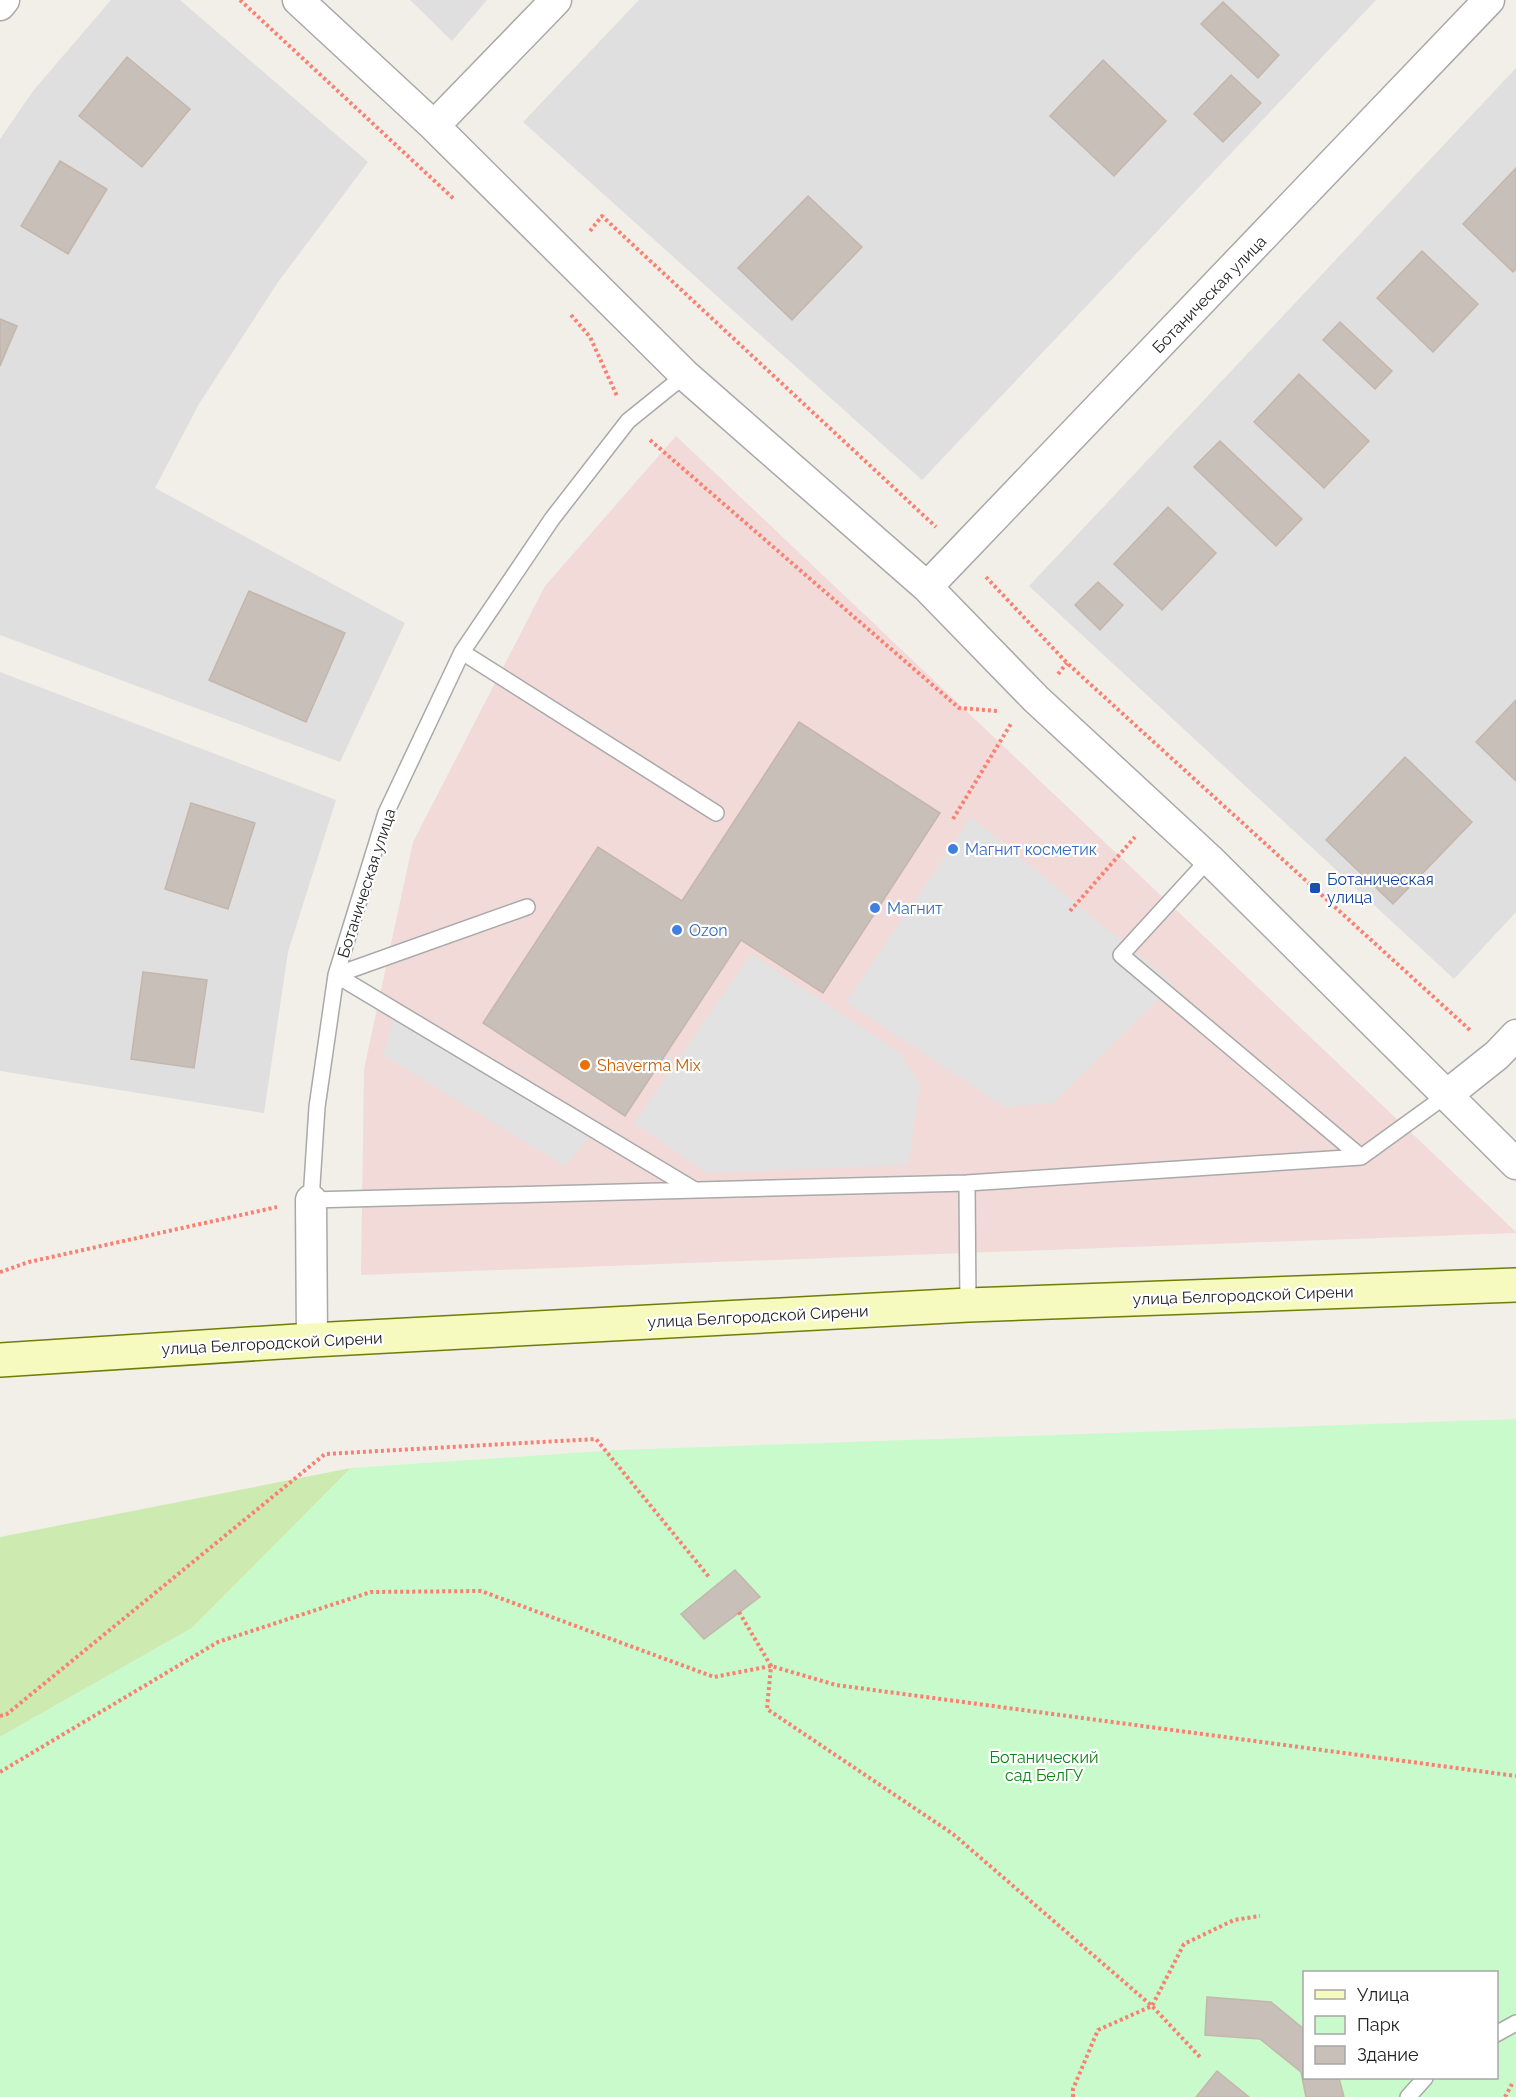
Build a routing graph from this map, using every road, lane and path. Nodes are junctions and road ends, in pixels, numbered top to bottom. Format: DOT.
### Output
graph roads {
  1 [pos="4,0"];
  2 [pos="240,0"];
  3 [pos="298,0"];
  4 [pos="556,0"];
  5 [pos="1489,0"];
  6 [pos="0,5"];
  7 [pos="434,126"];
  8 [pos="456,201"];
  9 [pos="602,216"];
  10 [pos="570,314"];
  11 [pos="685,375"];
  12 [pos="628,421"];
  13 [pos="962,552"];
  14 [pos="927,587"];
  15 [pos="462,652"];
  16 [pos="1006,711"];
  17 [pos="1017,712"];
  18 [pos="1155,808"];
  19 [pos="716,813"];
  20 [pos="953,819"];
  21 [pos="1127,829"];
  22 [pos="1135,837"];
  23 [pos="1209,859"];
  24 [pos="527,907"];
  25 [pos="1070,911"];
  26 [pos="336,975"];
  27 [pos="1507,1045"];
  28 [pos="1448,1094"];
  29 [pos="1361,1156"];
  30 [pos="1516,1164"];
  31 [pos="967,1183"];
  32 [pos="693,1189"];
  33 [pos="311,1200"];
  34 [pos="0,1272"];
  35 [pos="1516,1285"];
  36 [pos="968,1305"];
  37 [pos="312,1340"];
  38 [pos="0,1360"];
  39 [pos="709,1576"];
  40 [pos="739,1612"];
  41 [pos="771,1666"];
  42 [pos="0,1716"];
  43 [pos="0,1772"];
  44 [pos="1516,1776"];
  45 [pos="1260,1916"];
  46 [pos="1152,2006"];
  47 [pos="1516,2023"];
  48 [pos="1498,2033"];
  49 [pos="1200,2057"];
  50 [pos="1424,2079"];
  51 [pos="1512,2084"];
  52 [pos="1073,2097"];
  53 [pos="1408,2097"];
  54 [pos="1505,2097"];
  1 -- 6 [label="street"];
  2 -- 8 [label="path"];
  3 -- 7 [label="street"];
  4 -- 7 [label="street"];
  5 -- 13 [label="street, Ботаническая улица"];
  7 -- 11 [label="street"];
  9 -- 13 [label="path"];
  10 -- 12 [label="path"];
  11 -- 12 [label="lane, Ботаническая улица"];
  11 -- 14 [label="street"];
  12 -- 15 [label="lane, Ботаническая улица"];
  12 -- 16 [label="path"];
  13 -- 14 [label="street, Ботаническая улица"];
  13 -- 27 [label="path"];
  14 -- 18 [label="street"];
  15 -- 19 [label="lane"];
  15 -- 26 [label="lane, Ботаническая улица"];
  17 -- 20 [label="path"];
  18 -- 22 [label="path"];
  18 -- 23 [label="street"];
  21 -- 22 [label="path"];
  22 -- 25 [label="path"];
  23 -- 28 [label="street"];
  23 -- 29 [label="lane"];
  24 -- 26 [label="lane"];
  26 -- 32 [label="lane"];
  26 -- 33 [label="lane, Ботаническая улица"];
  27 -- 28 [label="street"];
  28 -- 29 [label="lane"];
  28 -- 30 [label="street"];
  29 -- 31 [label="lane"];
  31 -- 32 [label="lane"];
  31 -- 36 [label="lane"];
  32 -- 33 [label="lane"];
  33 -- 34 [label="path"];
  33 -- 37 [label="street, Ботаническая улица"];
  35 -- 36 [label="main road, улица Белгородской Сирени"];
  36 -- 37 [label="main road, улица Белгородской Сирени"];
  37 -- 38 [label="main road, улица Белгородской Сирени"];
  39 -- 42 [label="path"];
  40 -- 41 [label="path"];
  41 -- 43 [label="path"];
  41 -- 44 [label="path"];
  41 -- 46 [label="path"];
  45 -- 46 [label="path"];
  46 -- 49 [label="path"];
  46 -- 52 [label="path"];
  47 -- 48 [label="lane"];
  50 -- 53 [label="lane"];
  51 -- 54 [label="path"];
}
